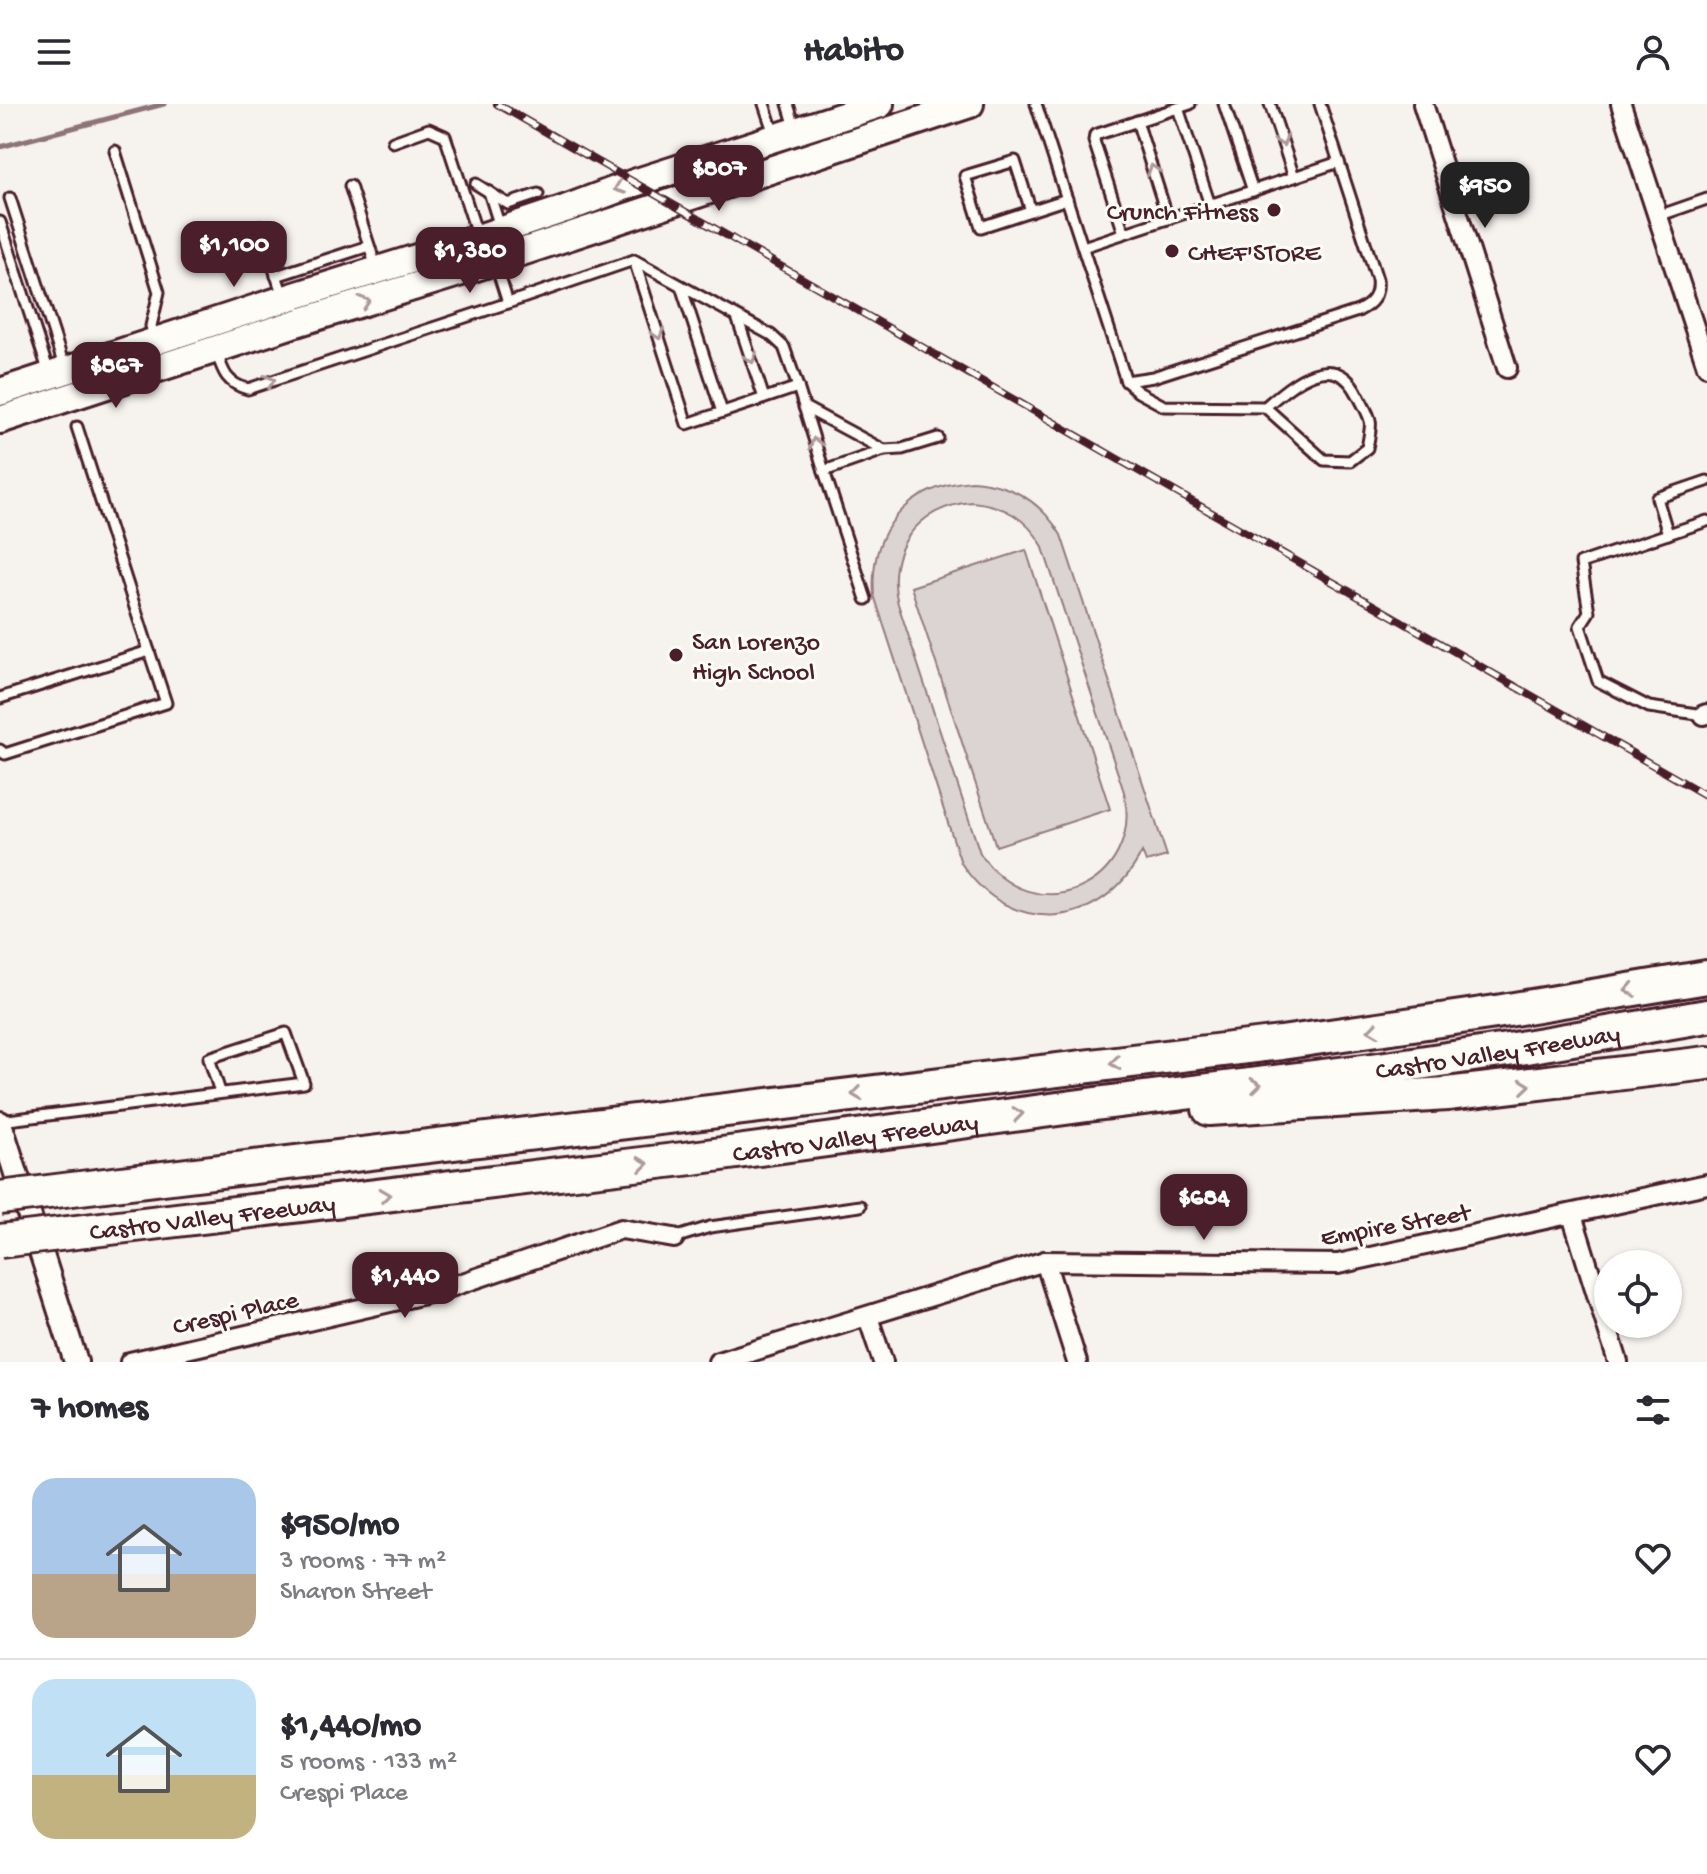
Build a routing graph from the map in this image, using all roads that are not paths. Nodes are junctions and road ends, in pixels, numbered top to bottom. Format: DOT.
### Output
graph roads {
  1 [pos="764,104"];
  2 [pos="788,104"];
  3 [pos="970,104"];
  4 [pos="1036,104"];
  5 [pos="1190,104"];
  6 [pos="1224,104"];
  7 [pos="1270,104"];
  8 [pos="1320,104"];
  9 [pos="1423,104"];
  10 [pos="1621,104"];
  11 [pos="872,105"];
  12 [pos="1178,108"];
  13 [pos="1137,121"];
  14 [pos="785,134"];
  15 [pos="393,142"];
  16 [pos="115,151"];
  17 [pos="1339,162"];
  18 [pos="1294,177"];
  19 [pos="476,184"];
  20 [pos="350,186"];
  21 [pos="1253,191"];
  22 [pos="489,192"];
  23 [pos="538,194"];
  24 [pos="10,198"];
  25 [pos="1067,199"];
  26 [pos="1707,199"];
  27 [pos="1210,205"];
  28 [pos="1031,211"];
  29 [pos="1658,216"];
  30 [pos="1168,219"];
  31 [pos="0,222"];
  32 [pos="260,226"];
  33 [pos="1124,233"];
  34 [pos="490,234"];
  35 [pos="1083,247"];
  36 [pos="373,258"];
  37 [pos="634,260"];
  38 [pos="491,261"];
  39 [pos="681,286"];
  40 [pos="280,288"];
  41 [pos="508,303"];
  42 [pos="737,317"];
  43 [pos="206,324"];
  44 [pos="156,342"];
  45 [pos="215,350"];
  46 [pos="1707,366"];
  47 [pos="1507,368"];
  48 [pos="58,374"];
  49 [pos="1126,381"];
  50 [pos="798,387"];
  51 [pos="0,392"];
  52 [pos="764,398"];
  53 [pos="804,407"];
  54 [pos="1265,407"];
  55 [pos="722,412"];
  56 [pos="0,420"];
  57 [pos="77,427"];
  58 [pos="938,438"];
  59 [pos="884,450"];
  60 [pos="824,471"];
  61 [pos="1707,481"];
  62 [pos="1707,521"];
  63 [pos="1668,534"];
  64 [pos="866,599"];
  65 [pos="149,651"];
  66 [pos="0,698"];
  67 [pos="1705,714"];
  68 [pos="0,750"];
  69 [pos="1707,977"];
  70 [pos="1707,1016"];
  71 [pos="1707,1063"];
  72 [pos="220,1092"];
  73 [pos="1095,1104"];
  74 [pos="0,1122"];
  75 [pos="1707,1184"];
  76 [pos="0,1198"];
  77 [pos="860,1206"];
  78 [pos="1572,1215"];
  79 [pos="674,1238"];
  80 [pos="0,1241"];
  81 [pos="1045,1261"];
  82 [pos="868,1317"];
  83 [pos="76,1362"];
  84 [pos="130,1362"];
  85 [pos="718,1362"];
  86 [pos="883,1362"];
  87 [pos="1077,1362"];
  88 [pos="1618,1362"];
  1 -- 14 [label="lane"];
  2 -- 14 [label="lane"];
  3 -- 38 [label="main road"];
  4 -- 25 [label="lane"];
  5 -- 12 [label="lane"];
  6 -- 21 [label="lane"];
  7 -- 18 [label="lane, one-way"];
  8 -- 17 [label="lane"];
  9 -- 47 [label="street"];
  10 -- 29 [label="street"];
  11 -- 14 [label="main road"];
  12 -- 13 [label="lane"];
  12 -- 27 [label="lane"];
  30 -- 13 [label="lane, one-way"];
  13 -- 33 [label="lane"];
  14 -- 34 [label="main road, one-way"];
  15 -- 34 [label="lane"];
  16 -- 44 [label="lane"];
  17 -- 18 [label="lane"];
  17 -- 49 [label="lane"];
  18 -- 21 [label="lane"];
  19 -- 22 [label="lane"];
  20 -- 36 [label="lane"];
  21 -- 27 [label="lane"];
  22 -- 23 [label="lane"];
  22 -- 34 [label="lane"];
  24 -- 48 [label="lane"];
  25 -- 28 [label="lane"];
  25 -- 35 [label="lane"];
  26 -- 29 [label="lane"];
  27 -- 30 [label="lane"];
  28 -- 28 [label="lane"];
  29 -- 46 [label="street"];
  30 -- 33 [label="lane"];
  31 -- 48 [label="lane"];
  32 -- 40 [label="lane"];
  33 -- 35 [label="lane"];
  34 -- 36 [label="main road"];
  34 -- 38 [label="lane"];
  35 -- 49 [label="lane"];
  36 -- 40 [label="main road"];
  37 -- 39 [label="lane"];
  37 -- 41 [label="lane"];
  37 -- 55 [label="lane, one-way"];
  38 -- 41 [label="lane"];
  45 -- 38 [label="main road, one-way"];
  39 -- 42 [label="lane"];
  39 -- 55 [label="lane"];
  40 -- 43 [label="main road"];
  45 -- 41 [label="lane, one-way"];
  42 -- 50 [label="lane"];
  42 -- 52 [label="lane, one-way"];
  43 -- 44 [label="main road"];
  43 -- 45 [label="main road"];
  44 -- 48 [label="main road"];
  45 -- 56 [label="main road"];
  48 -- 51 [label="main road"];
  49 -- 54 [label="lane"];
  50 -- 52 [label="lane"];
  50 -- 53 [label="lane"];
  52 -- 55 [label="lane"];
  53 -- 59 [label="lane"];
  60 -- 53 [label="lane, one-way"];
  54 -- 54 [label="lane"];
  57 -- 65 [label="lane"];
  58 -- 59 [label="lane"];
  59 -- 60 [label="lane"];
  60 -- 64 [label="lane"];
  61 -- 63 [label="lane"];
  62 -- 63 [label="lane"];
  63 -- 67 [label="lane"];
  65 -- 66 [label="lane"];
  65 -- 68 [label="lane"];
  69 -- 76 [label="highway, Castro Valley Freeway, one-way, bridge"];
  73 -- 70 [label="highway, Castro Valley Freeway, one-way"];
  73 -- 71 [label="highway, one-way"];
  72 -- 72 [label="lane"];
  72 -- 74 [label="lane"];
  80 -- 73 [label="highway, Castro Valley Freeway, one-way, bridge"];
  74 -- 83 [label="street"];
  75 -- 78 [label="street, Empire Street"];
  77 -- 79 [label="lane"];
  78 -- 81 [label="street, Empire Street"];
  78 -- 88 [label="street"];
  79 -- 84 [label="street, Crespi Place"];
  81 -- 82 [label="street, Empire Street"];
  81 -- 87 [label="street"];
  82 -- 85 [label="street, Empire Street"];
  82 -- 86 [label="street"];
}
